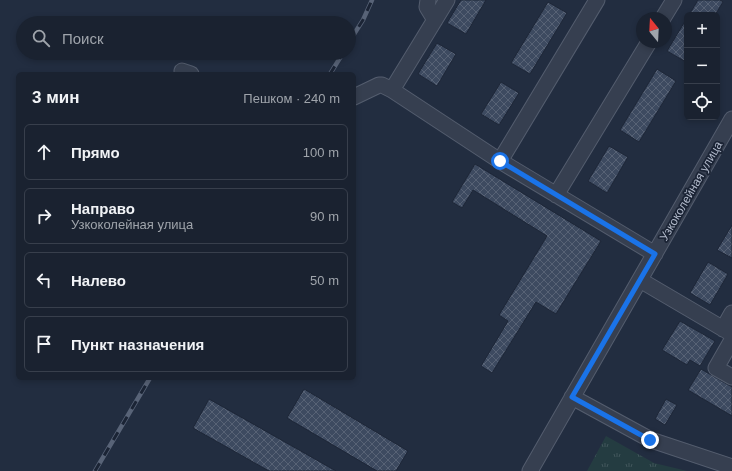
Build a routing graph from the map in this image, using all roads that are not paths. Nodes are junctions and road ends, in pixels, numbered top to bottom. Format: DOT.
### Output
graph roads {
  1 [pos="428,0"];
  2 [pos="447,0"];
  3 [pos="597,0"];
  4 [pos="674,0"];
  5 [pos="667,12"];
  6 [pos="435,20"];
  7 [pos="644,48"];
  8 [pos="392,90"];
  9 [pos="356,95"];
  10 [pos="732,120"];
  11 [pos="500,161"];
  12 [pos="556,195"];
  13 [pos="655,254"];
  14 [pos="640,280"];
  15 [pos="730,324"];
  16 [pos="732,377"];
  17 [pos="572,397"];
  18 [pos="732,467"];
  19 [pos="530,471"];
  1 -- 6 [label="street"];
  2 -- 6 [label="street"];
  3 -- 11 [label="street"];
  4 -- 5 [label="street"];
  6 -- 8 [label="street"];
  7 -- 12 [label="street"];
  8 -- 9 [label="street"];
  8 -- 11 [label="street"];
  10 -- 13 [label="street, Узкоколейная улица"];
  11 -- 12 [label="street"];
  12 -- 13 [label="street"];
  13 -- 14 [label="street, Узкоколейная улица"];
  14 -- 15 [label="street"];
  14 -- 17 [label="street, Узкоколейная улица"];
  15 -- 16 [label="street"];
  17 -- 18 [label="street"];
  17 -- 19 [label="street, Узкоколейная улица"];
}
